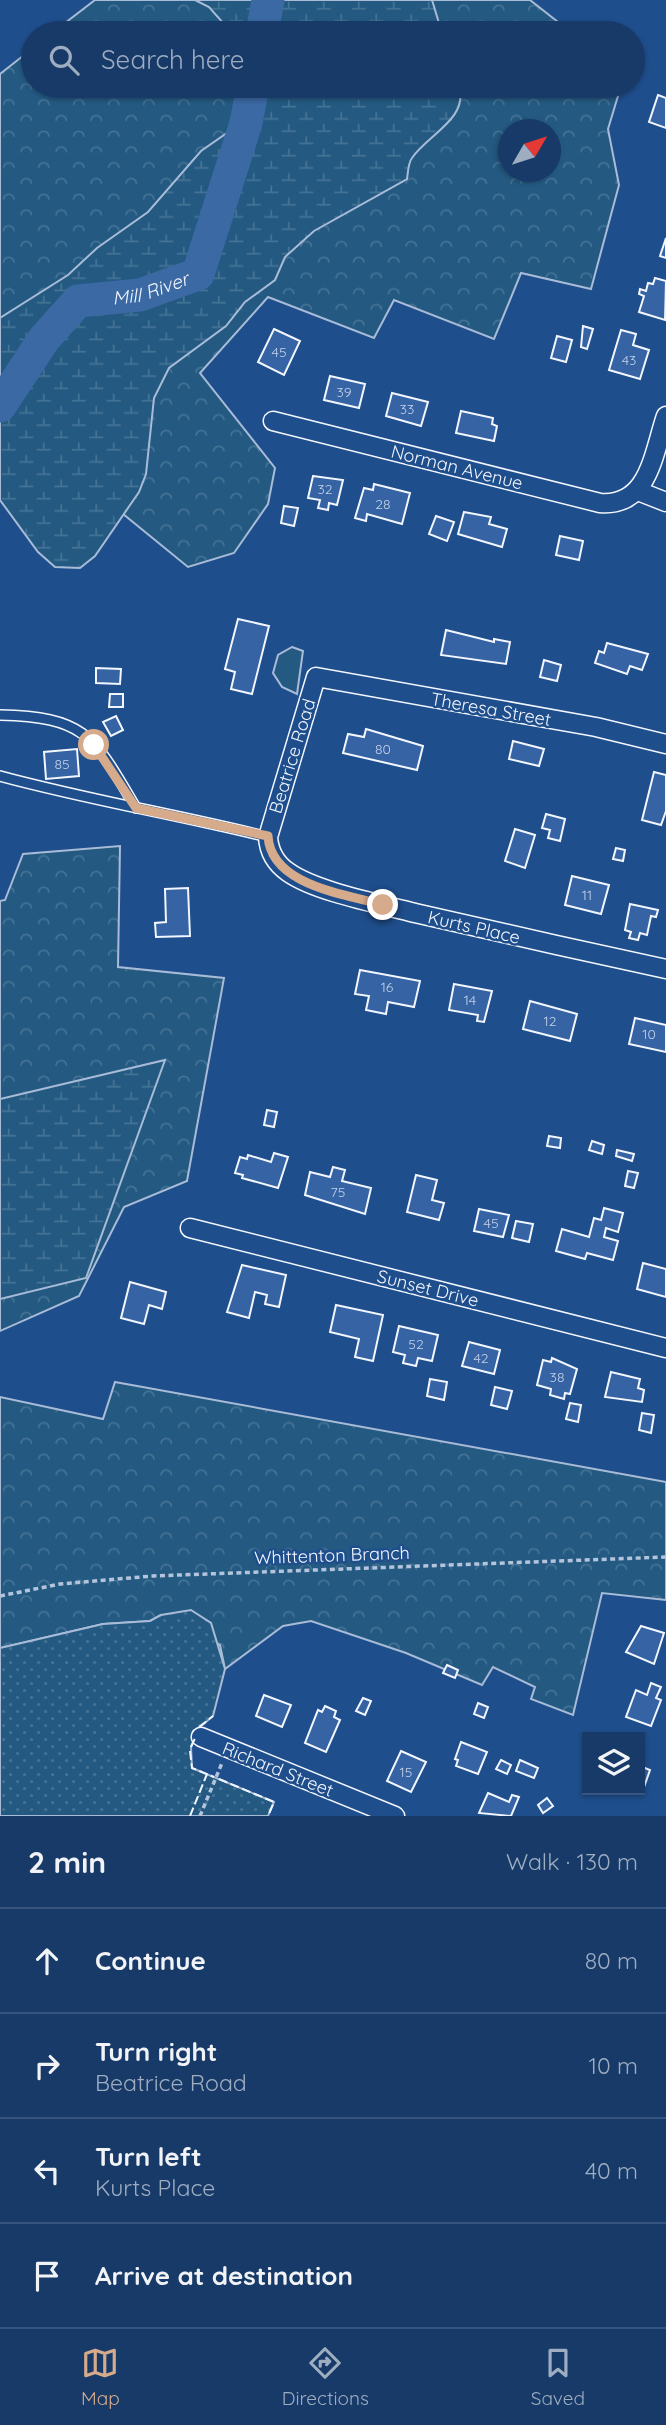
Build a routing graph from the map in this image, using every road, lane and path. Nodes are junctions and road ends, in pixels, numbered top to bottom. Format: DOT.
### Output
graph roads {
  1 [pos="666,416"];
  2 [pos="273,421"];
  3 [pos="638,491"];
  4 [pos="666,502"];
  5 [pos="316,677"];
  6 [pos="0,715"];
  7 [pos="666,744"];
  8 [pos="0,776"];
  9 [pos="136,808"];
  10 [pos="268,836"];
  11 [pos="287,871"];
  12 [pos="666,970"];
  13 [pos="190,1228"];
  14 [pos="666,1348"];
  15 [pos="666,1558"];
  16 [pos="0,1597"];
  17 [pos="201,1737"];
  18 [pos="229,1749"];
  19 [pos="200,1816"];
  20 [pos="395,1816"];
  1 -- 3 [label="street"];
  2 -- 3 [label="street, Norman Avenue"];
  3 -- 4 [label="street"];
  5 -- 7 [label="street, Theresa Street"];
  5 -- 10 [label="street, Beatrice Road"];
  6 -- 9 [label="lane"];
  8 -- 9 [label="lane"];
  9 -- 10 [label="lane"];
  10 -- 11 [label="street, Beatrice Road"];
  11 -- 12 [label="street, Kurts Place"];
  13 -- 14 [label="street, Sunset Drive"];
  15 -- 16 [label="path, Whittenton Branch"];
  17 -- 18 [label="street, Richard Street"];
  18 -- 19 [label="path"];
  18 -- 20 [label="street, Richard Street"];
}
